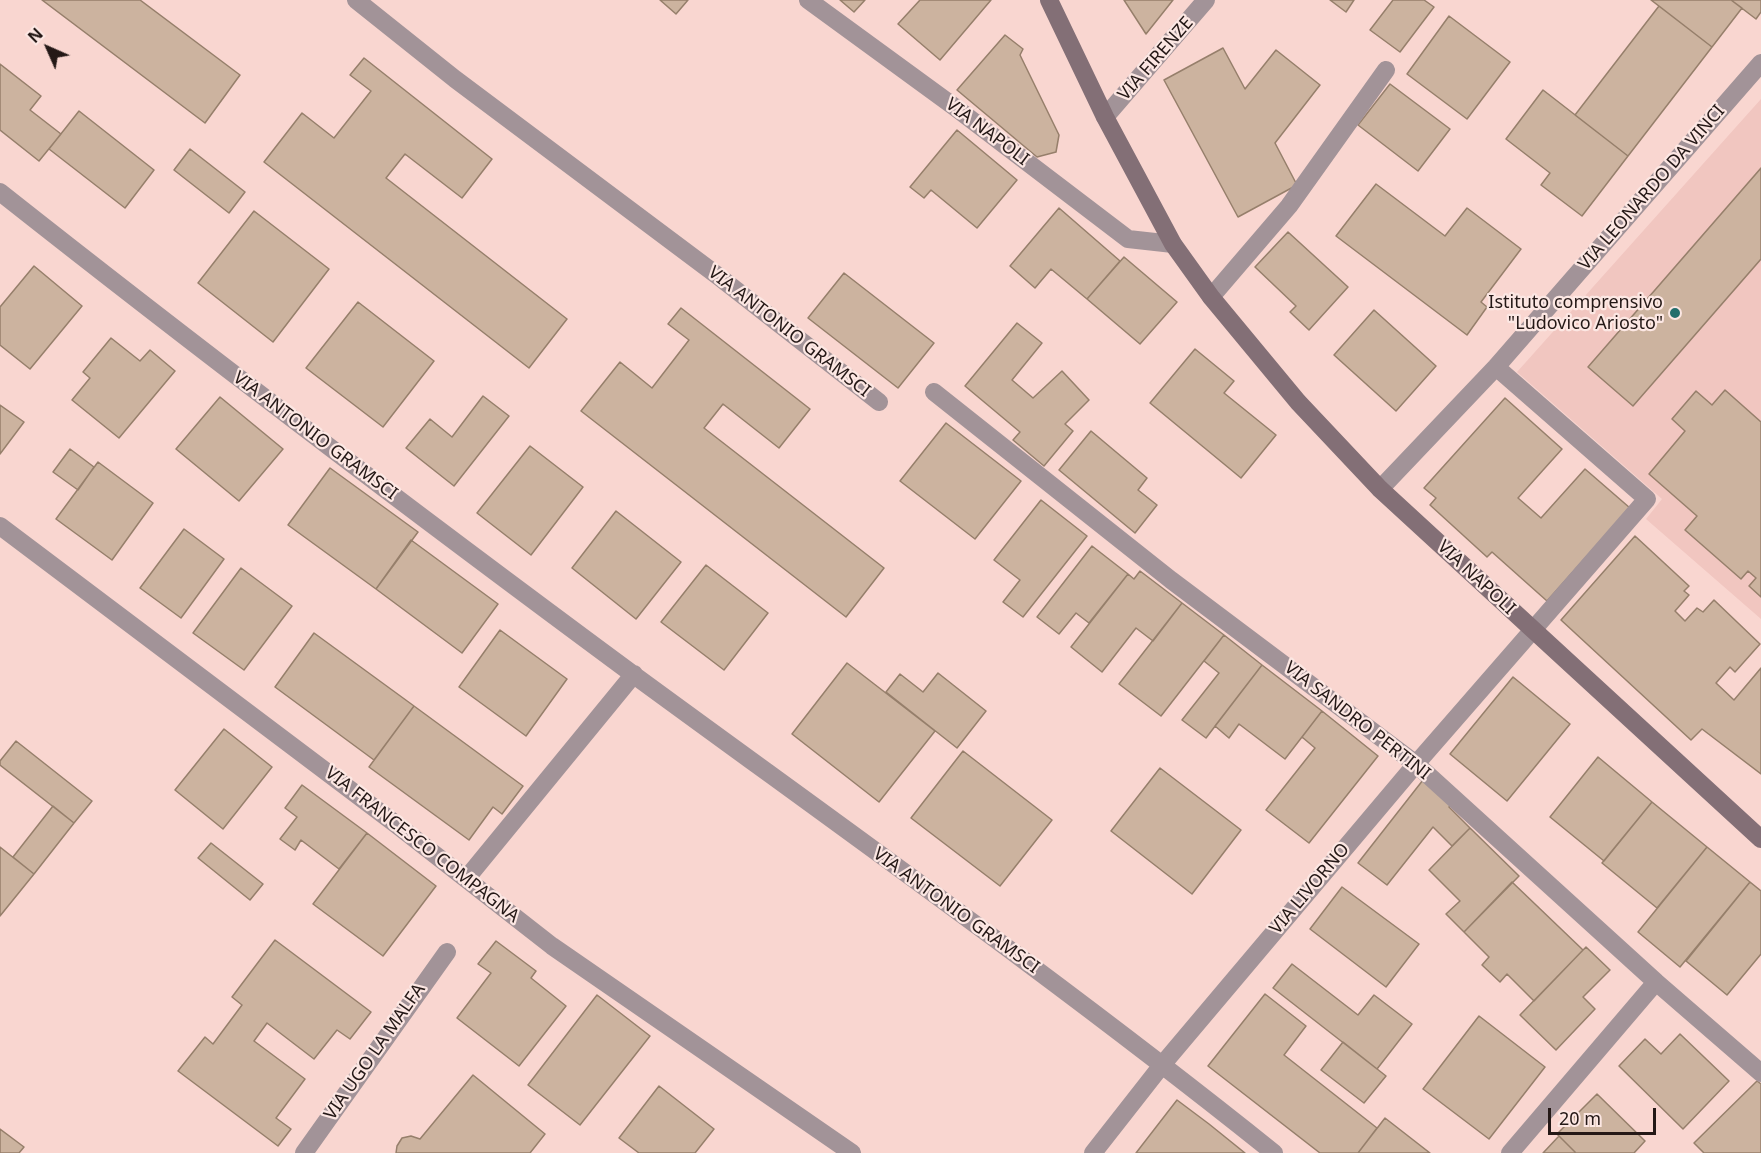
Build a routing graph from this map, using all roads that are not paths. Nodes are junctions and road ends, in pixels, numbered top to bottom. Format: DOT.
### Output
graph roads {
  1 [pos="356,0"];
  2 [pos="808,0"];
  3 [pos="1049,0"];
  4 [pos="1206,0"];
  5 [pos="1761,63"];
  6 [pos="1386,70"];
  7 [pos="1105,117"];
  8 [pos="0,192"];
  9 [pos="1173,244"];
  10 [pos="1211,297"];
  11 [pos="1496,367"];
  12 [pos="934,392"];
  13 [pos="879,402"];
  14 [pos="1380,489"];
  15 [pos="0,526"];
  16 [pos="1532,629"];
  17 [pos="634,674"];
  18 [pos="1416,764"];
  19 [pos="1761,839"];
  20 [pos="466,879"];
  21 [pos="447,951"];
  22 [pos="1656,982"];
  23 [pos="1162,1065"];
  24 [pos="1761,1073"];
  25 [pos="304,1153"];
  26 [pos="852,1153"];
  27 [pos="1094,1153"];
  28 [pos="1274,1153"];
  29 [pos="1510,1153"];
  1 -- 13 [label="street, VIA ANTONIO GRAMSCI"];
  2 -- 9 [label="street, VIA NAPOLI"];
  3 -- 7 [label="main road, VIA NAPOLI"];
  4 -- 7 [label="street, VIA FIRENZE"];
  5 -- 11 [label="street, VIA LEONARDO DA VINCI"];
  6 -- 10 [label="street"];
  7 -- 9 [label="main road, VIA NAPOLI"];
  8 -- 17 [label="street, VIA ANTONIO GRAMSCI"];
  9 -- 10 [label="main road, VIA NAPOLI"];
  10 -- 14 [label="main road, VIA NAPOLI"];
  11 -- 14 [label="street, VIA LEONARDO DA VINCI"];
  11 -- 16 [label="street"];
  12 -- 18 [label="street, VIA SANDRO PERTINI"];
  14 -- 16 [label="main road, VIA NAPOLI"];
  15 -- 20 [label="street, VIA FRANCESCO COMPAGNA"];
  16 -- 18 [label="street, VIA LIVORNO"];
  16 -- 19 [label="main road, VIA NAPOLI"];
  17 -- 20 [label="street"];
  17 -- 23 [label="street, VIA ANTONIO GRAMSCI"];
  18 -- 22 [label="street, VIA SANDRO PERTINI"];
  18 -- 23 [label="street, VIA LIVORNO"];
  20 -- 26 [label="street, VIA FRANCESCO COMPAGNA"];
  21 -- 25 [label="street, VIA UGO LA MALFA"];
  22 -- 24 [label="street, VIA SANDRO PERTINI"];
  22 -- 29 [label="street"];
  23 -- 27 [label="street, VIA LIVORNO"];
  23 -- 28 [label="street, VIA ANTONIO GRAMSCI"];
}
